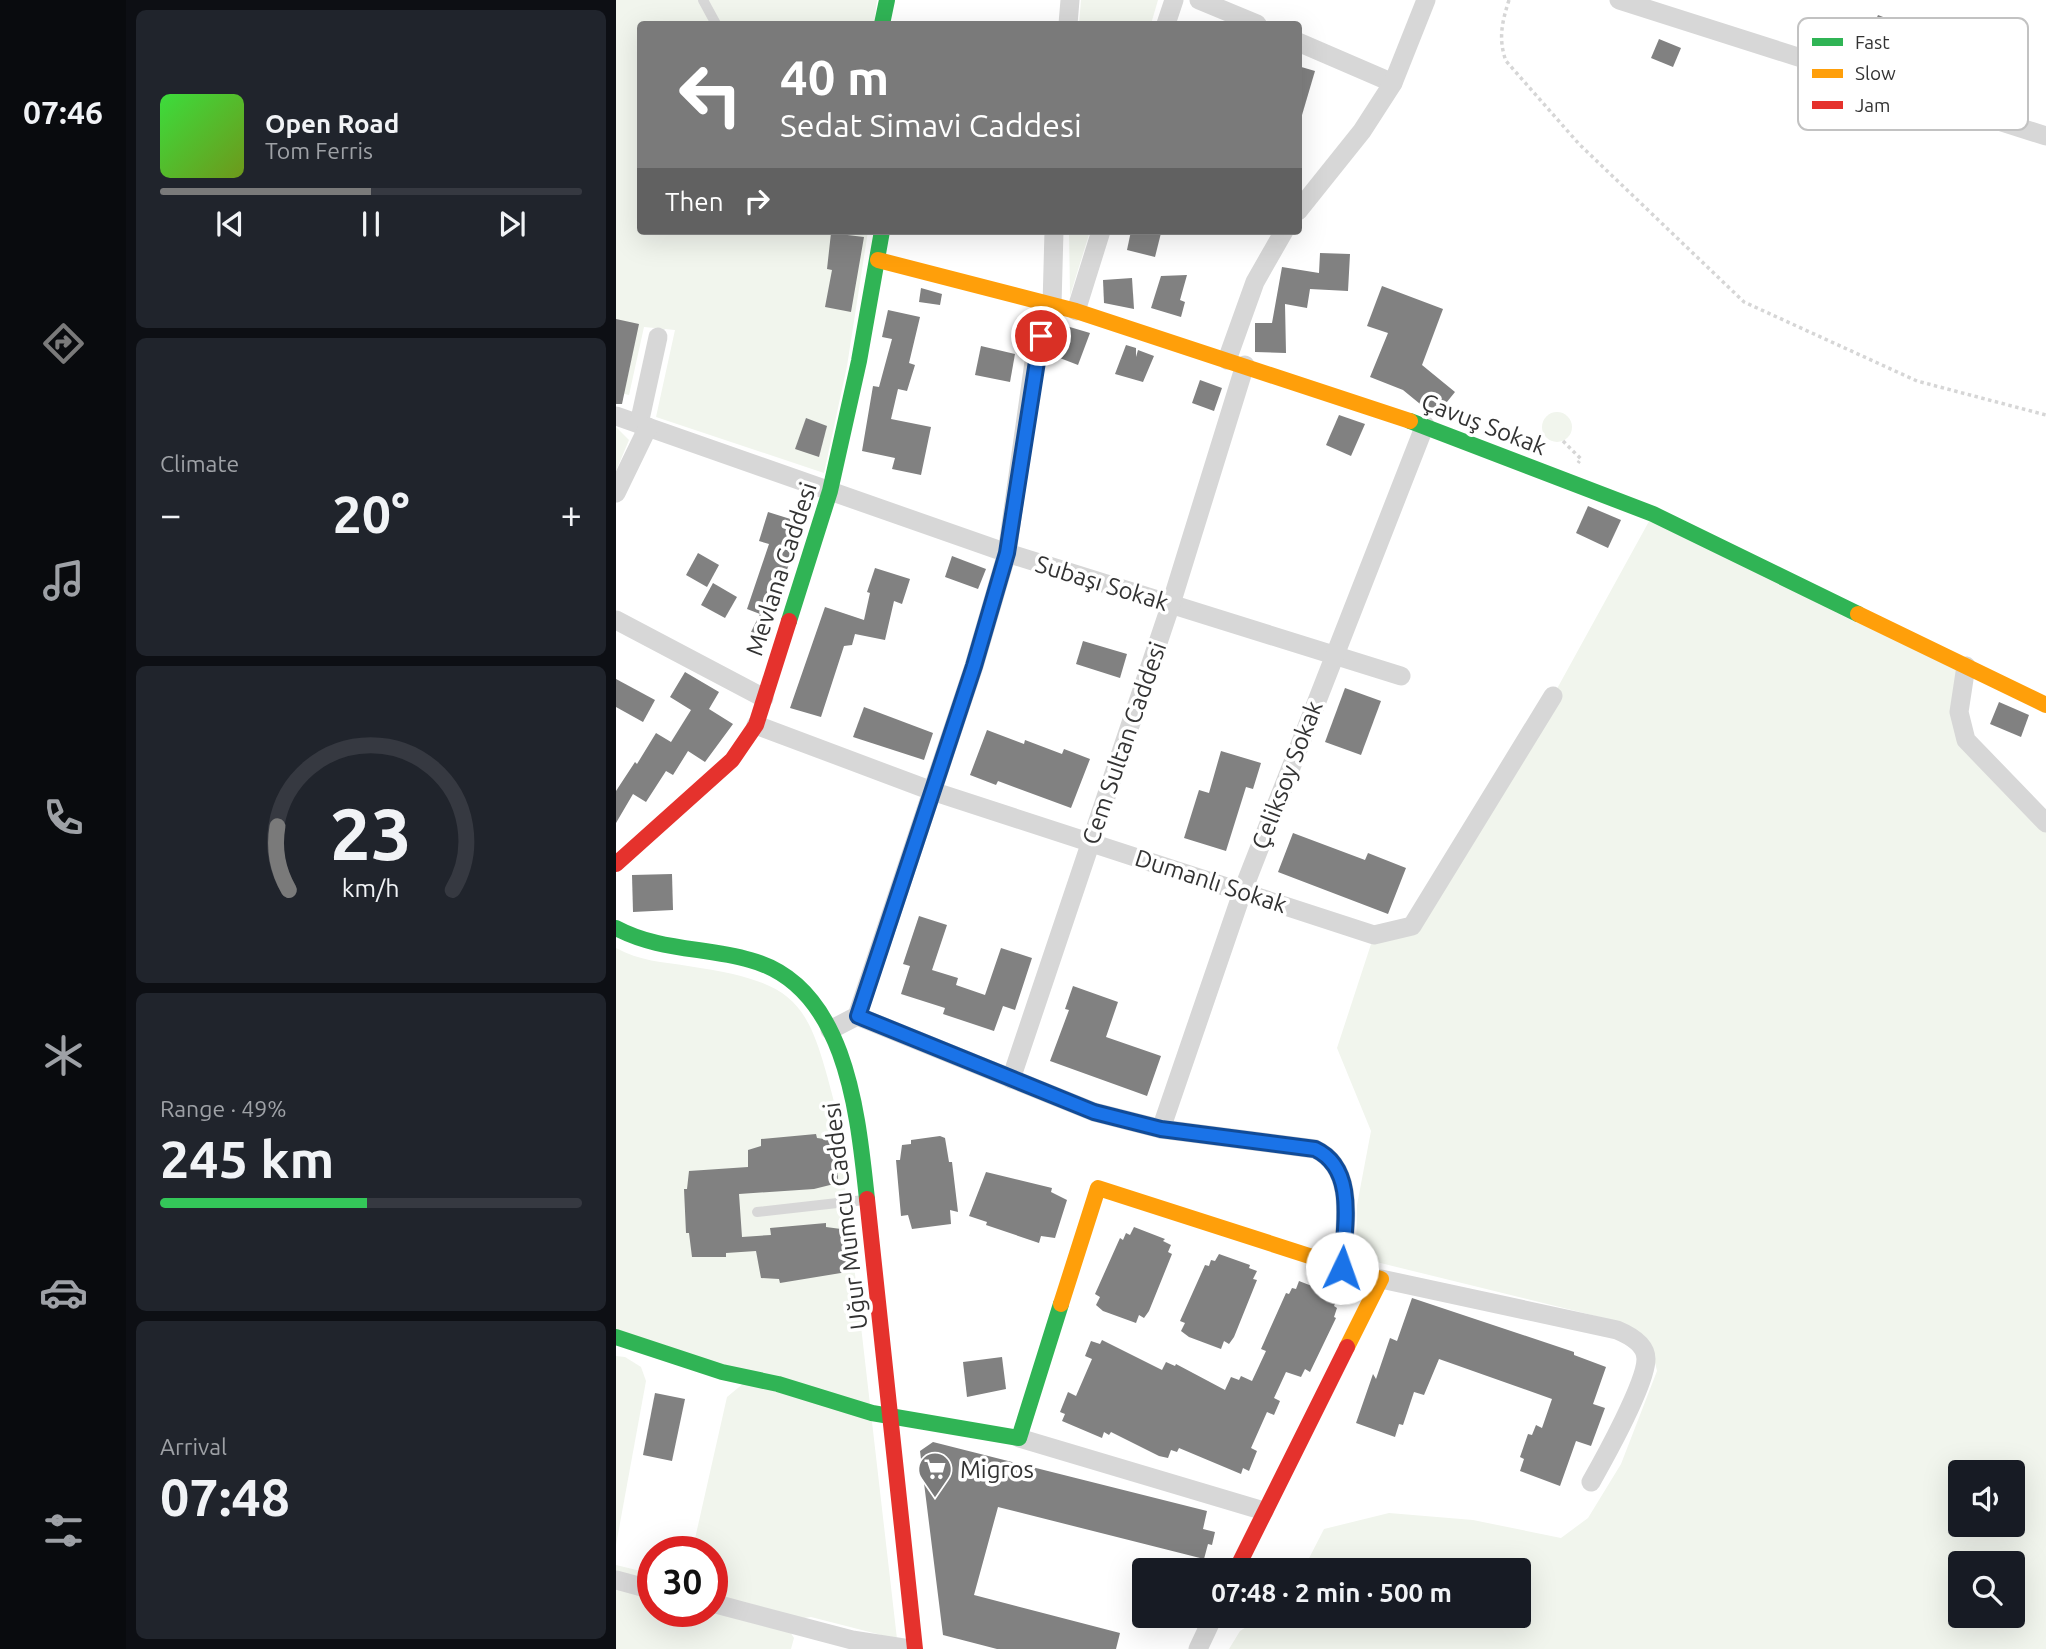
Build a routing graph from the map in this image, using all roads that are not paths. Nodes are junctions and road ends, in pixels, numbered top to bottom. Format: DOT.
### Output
graph roads {
  1 [pos="702,0"];
  2 [pos="887,0"];
  3 [pos="1070,0"];
  4 [pos="1174,0"];
  5 [pos="1199,0"];
  6 [pos="1426,0"];
  7 [pos="1619,0"];
  8 [pos="714,21"];
  9 [pos="883,21"];
  10 [pos="1068,21"];
  11 [pos="1167,21"];
  12 [pos="1250,21"];
  13 [pos="1302,44"];
  14 [pos="1798,57"];
  15 [pos="1392,82"];
  16 [pos="2027,130"];
  17 [pos="2046,136"];
  18 [pos="1302,206"];
  19 [pos="881,235"];
  20 [pos="1054,235"];
  21 [pos="1100,235"];
  22 [pos="1282,235"];
  23 [pos="878,260"];
  24 [pos="1052,305"];
  25 [pos="1076,311"];
  26 [pos="658,337"];
  27 [pos="1236,363"];
  28 [pos="616,416"];
  29 [pos="643,425"];
  30 [pos="1425,425"];
  31 [pos="830,491"];
  32 [pos="616,493"];
  33 [pos="1007,553"];
  34 [pos="1171,604"];
  35 [pos="616,620"];
  36 [pos="1333,655"];
  37 [pos="1966,666"];
  38 [pos="1401,676"];
  39 [pos="1553,696"];
  40 [pos="764,698"];
  41 [pos="2046,705"];
  42 [pos="756,725"];
  43 [pos="932,791"];
  44 [pos="2046,823"];
  45 [pos="1090,841"];
  46 [pos="616,864"];
  47 [pos="1243,890"];
  48 [pos="616,928"];
  49 [pos="858,1016"];
  50 [pos="830,1030"];
  51 [pos="1011,1079"];
  52 [pos="1161,1129"];
  53 [pos="867,1200"];
  54 [pos="757,1212"];
  55 [pos="1342,1268"];
  56 [pos="1381,1279"];
  57 [pos="616,1338"];
  58 [pos="891,1414"];
  59 [pos="1019,1438"];
  60 [pos="1591,1482"];
  61 [pos="1264,1511"];
  62 [pos="1242,1558"];
  63 [pos="616,1580"];
  64 [pos="637,1586"];
  65 [pos="728,1608"];
  66 [pos="1208,1628"];
  67 [pos="820,1632"];
  68 [pos="808,1649"];
  69 [pos="913,1649"];
  70 [pos="1198,1649"];
  1 -- 8 [label="lane"];
  2 -- 9 [label="street"];
  3 -- 10 [label="street"];
  4 -- 11 [label="street"];
  5 -- 12 [label="street"];
  6 -- 15 [label="street"];
  7 -- 14 [label="street"];
  13 -- 15 [label="street"];
  15 -- 18 [label="street"];
  16 -- 17 [label="street"];
  19 -- 23 [label="street, Mevlana Caddesi"];
  20 -- 24 [label="street"];
  21 -- 25 [label="street"];
  22 -- 27 [label="street, Cem Sultan Caddesi"];
  23 -- 24 [label="street, Çavuş Sokak"];
  23 -- 31 [label="street, Mevlana Caddesi"];
  24 -- 25 [label="street, Çavuş Sokak"];
  24 -- 33 [label="street"];
  25 -- 27 [label="street, Çavuş Sokak"];
  26 -- 29 [label="street"];
  27 -- 30 [label="street, Çavuş Sokak"];
  27 -- 34 [label="street, Cem Sultan Caddesi"];
  28 -- 29 [label="street, Subaşı Sokak"];
  29 -- 31 [label="street, Subaşı Sokak"];
  29 -- 32 [label="street"];
  30 -- 36 [label="street, Çeliksoy Sokak"];
  30 -- 37 [label="street, Çavuş Sokak"];
  31 -- 33 [label="street, Subaşı Sokak"];
  31 -- 40 [label="street, Mevlana Caddesi"];
  33 -- 34 [label="street, Subaşı Sokak"];
  33 -- 43 [label="street"];
  34 -- 36 [label="street, Subaşı Sokak"];
  34 -- 45 [label="street, Cem Sultan Caddesi"];
  35 -- 40 [label="street"];
  36 -- 38 [label="street, Subaşı Sokak"];
  36 -- 47 [label="street, Çeliksoy Sokak"];
  37 -- 41 [label="street, Çavuş Sokak"];
  37 -- 44 [label="street"];
  39 -- 47 [label="street, Dumanlı Sokak"];
  40 -- 42 [label="street, Mevlana Caddesi"];
  42 -- 43 [label="street, Dumanlı Sokak"];
  42 -- 46 [label="street, Mevlana Caddesi"];
  43 -- 45 [label="street, Dumanlı Sokak"];
  43 -- 49 [label="street"];
  45 -- 47 [label="street, Dumanlı Sokak"];
  45 -- 51 [label="street, Cem Sultan Caddesi"];
  47 -- 52 [label="street, Çeliksoy Sokak"];
  48 -- 50 [label="street, Uğur Mumcu Caddesi"];
  49 -- 50 [label="street"];
  49 -- 51 [label="street"];
  50 -- 53 [label="street, Uğur Mumcu Caddesi"];
  51 -- 52 [label="street"];
  52 -- 55 [label="street"];
  53 -- 54 [label="lane"];
  53 -- 58 [label="street, Uğur Mumcu Caddesi"];
  55 -- 56 [label="street"];
  55 -- 59 [label="street"];
  56 -- 60 [label="street"];
  56 -- 61 [label="street"];
  57 -- 58 [label="street"];
  58 -- 59 [label="street"];
  58 -- 69 [label="street, Uğur Mumcu Caddesi"];
  59 -- 61 [label="street"];
  61 -- 62 [label="street"];
  63 -- 64 [label="street"];
  65 -- 67 [label="street"];
  66 -- 70 [label="street"];
  67 -- 68 [label="street"];
  67 -- 69 [label="street"];
}
